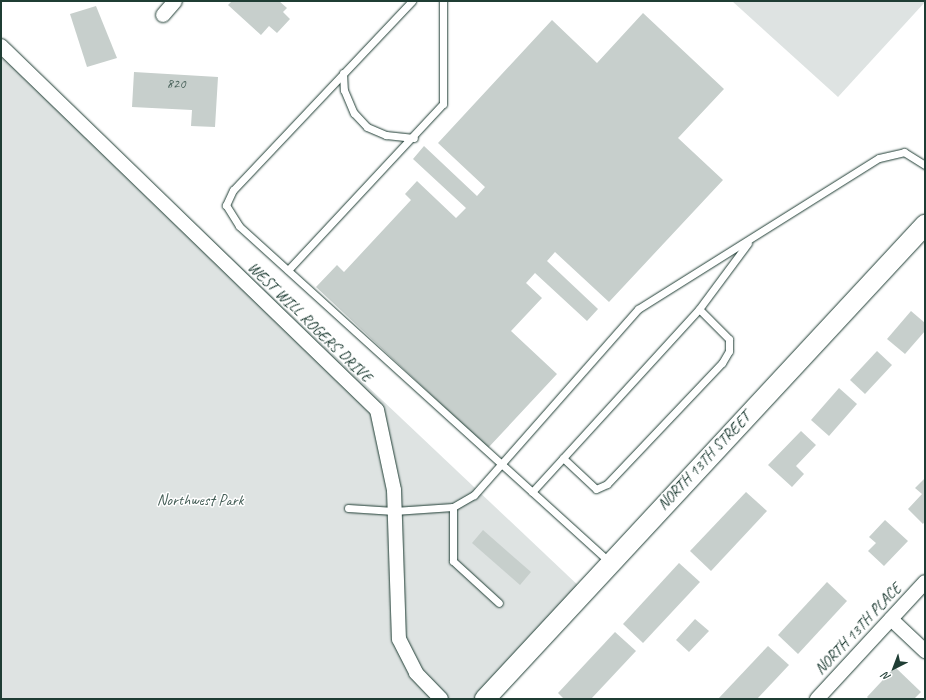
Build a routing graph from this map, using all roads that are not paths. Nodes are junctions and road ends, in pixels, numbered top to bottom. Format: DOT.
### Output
graph roads {
  1 [pos="175,1"];
  2 [pos="412,1"];
  3 [pos="443,1"];
  4 [pos="163,15"];
  5 [pos="1,46"];
  6 [pos="343,73"];
  7 [pos="414,138"];
  8 [pos="925,165"];
  9 [pos="925,225"];
  10 [pos="750,240"];
  11 [pos="288,270"];
  12 [pos="700,309"];
  13 [pos="563,458"];
  14 [pos="503,466"];
  15 [pos="532,492"];
  16 [pos="452,507"];
  17 [pos="348,508"];
  18 [pos="394,512"];
  19 [pos="609,562"];
  20 [pos="925,582"];
  21 [pos="499,603"];
  22 [pos="891,619"];
  23 [pos="925,652"];
  24 [pos="441,699"];
  25 [pos="485,699"];
  26 [pos="817,699"];
  1 -- 4 [label="street"];
  2 -- 6 [label="lane"];
  3 -- 7 [label="lane"];
  5 -- 18 [label="street, WEST WILL ROGERS DRIVE"];
  6 -- 7 [label="lane"];
  6 -- 11 [label="lane"];
  7 -- 11 [label="lane"];
  8 -- 10 [label="lane"];
  9 -- 19 [label="main road, NORTH 13TH STREET"];
  10 -- 12 [label="lane"];
  10 -- 14 [label="lane"];
  11 -- 14 [label="lane"];
  12 -- 13 [label="lane"];
  12 -- 13 [label="lane"];
  13 -- 15 [label="lane"];
  14 -- 15 [label="lane"];
  14 -- 16 [label="lane"];
  15 -- 19 [label="lane"];
  16 -- 18 [label="lane"];
  16 -- 21 [label="lane"];
  17 -- 18 [label="lane"];
  18 -- 24 [label="street, WEST WILL ROGERS DRIVE"];
  19 -- 25 [label="main road, NORTH 13TH STREET"];
  20 -- 22 [label="street, NORTH 13TH PLACE"];
  22 -- 23 [label="street"];
  22 -- 26 [label="street, NORTH 13TH PLACE"];
}
